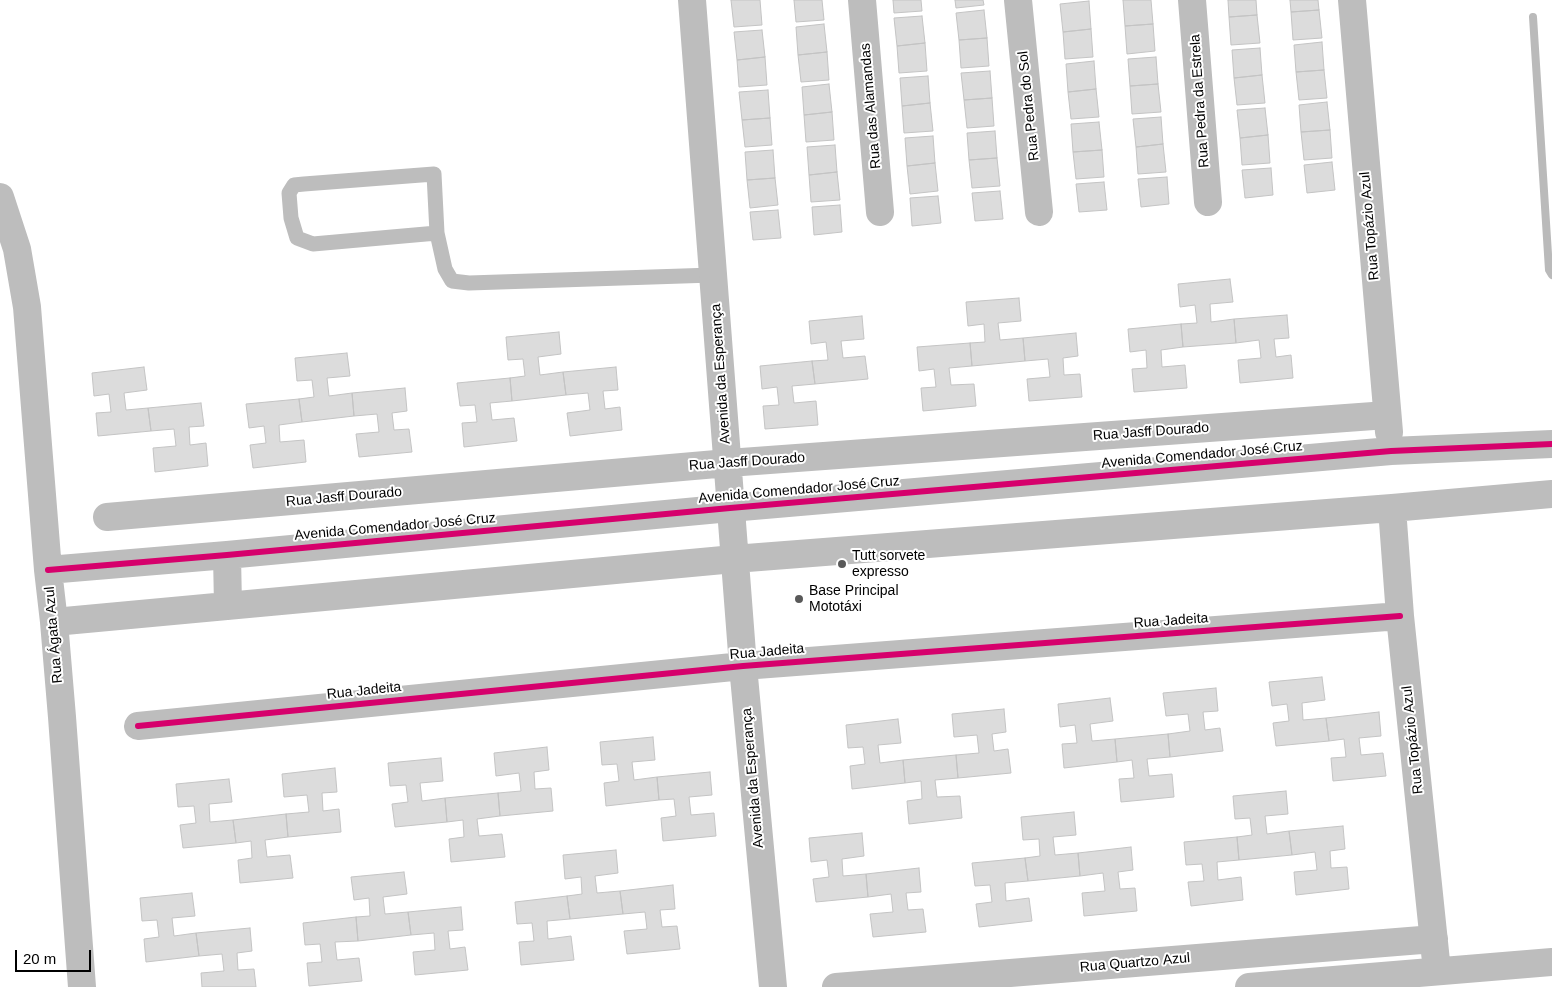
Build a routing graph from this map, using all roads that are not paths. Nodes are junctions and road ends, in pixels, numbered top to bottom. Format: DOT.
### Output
graph roads {
  1 [pos="692,0"];
  2 [pos="862,0"];
  3 [pos="1018,0"];
  4 [pos="1192,0"];
  5 [pos="1352,0"];
  6 [pos="0,197"];
  7 [pos="1208,202"];
  8 [pos="880,212"];
  9 [pos="1039,212"];
  10 [pos="437,233"];
  11 [pos="713,275"];
  12 [pos="1388,415"];
  13 [pos="1552,444"];
  14 [pos="1390,451"];
  15 [pos="728,463"];
  16 [pos="1552,494"];
  17 [pos="730,508"];
  18 [pos="1392,508"];
  19 [pos="107,517"];
  20 [pos="227,556"];
  21 [pos="734,559"];
  22 [pos="48,570"];
  23 [pos="228,606"];
  24 [pos="1400,616"];
  25 [pos="54,622"];
  26 [pos="743,666"];
  27 [pos="138,726"];
  28 [pos="1434,938"];
  29 [pos="1552,962"];
  30 [pos="1437,971"];
  31 [pos="82,987"];
  32 [pos="773,987"];
  33 [pos="836,987"];
  34 [pos="1249,987"];
  1 -- 11 [label="street, Avenida da Esperança"];
  2 -- 8 [label="street, Rua das Alamandas"];
  3 -- 9 [label="street, Rua Pedra do Sol"];
  4 -- 7 [label="street, Rua Pedra da Estrela"];
  5 -- 12 [label="street, Rua Topázio Azul"];
  6 -- 22 [label="street, Rua Ágata Azul"];
  10 -- 10 [label="lane"];
  10 -- 11 [label="lane"];
  11 -- 15 [label="street, Avenida da Esperança"];
  12 -- 14 [label="street, Rua Topázio Azul"];
  12 -- 15 [label="street, Rua Jasff Dourado"];
  13 -- 14 [label="street, Avenida Comendador José Cruz"];
  14 -- 17 [label="street, Avenida Comendador José Cruz"];
  15 -- 17 [label="street, Avenida da Esperança"];
  15 -- 19 [label="street, Rua Jasff Dourado"];
  16 -- 18 [label="street"];
  17 -- 20 [label="street, Avenida Comendador José Cruz"];
  17 -- 21 [label="street, Avenida da Esperança"];
  18 -- 21 [label="street"];
  18 -- 24 [label="street, Rua Topázio Azul"];
  20 -- 22 [label="street, Avenida Comendador José Cruz"];
  20 -- 23 [label="street"];
  21 -- 23 [label="street"];
  21 -- 26 [label="street, Avenida da Esperança"];
  22 -- 25 [label="street, Rua Ágata Azul"];
  23 -- 25 [label="street"];
  24 -- 26 [label="street, Rua Jadeita"];
  24 -- 28 [label="street, Rua Topázio Azul"];
  25 -- 31 [label="street, Rua Ágata Azul"];
  26 -- 27 [label="street, Rua Jadeita"];
  26 -- 32 [label="street, Avenida da Esperança"];
  28 -- 30 [label="street, Rua Topázio Azul"];
  28 -- 33 [label="street, Rua Quartzo Azul"];
  29 -- 30 [label="street"];
  30 -- 34 [label="street"];
}
